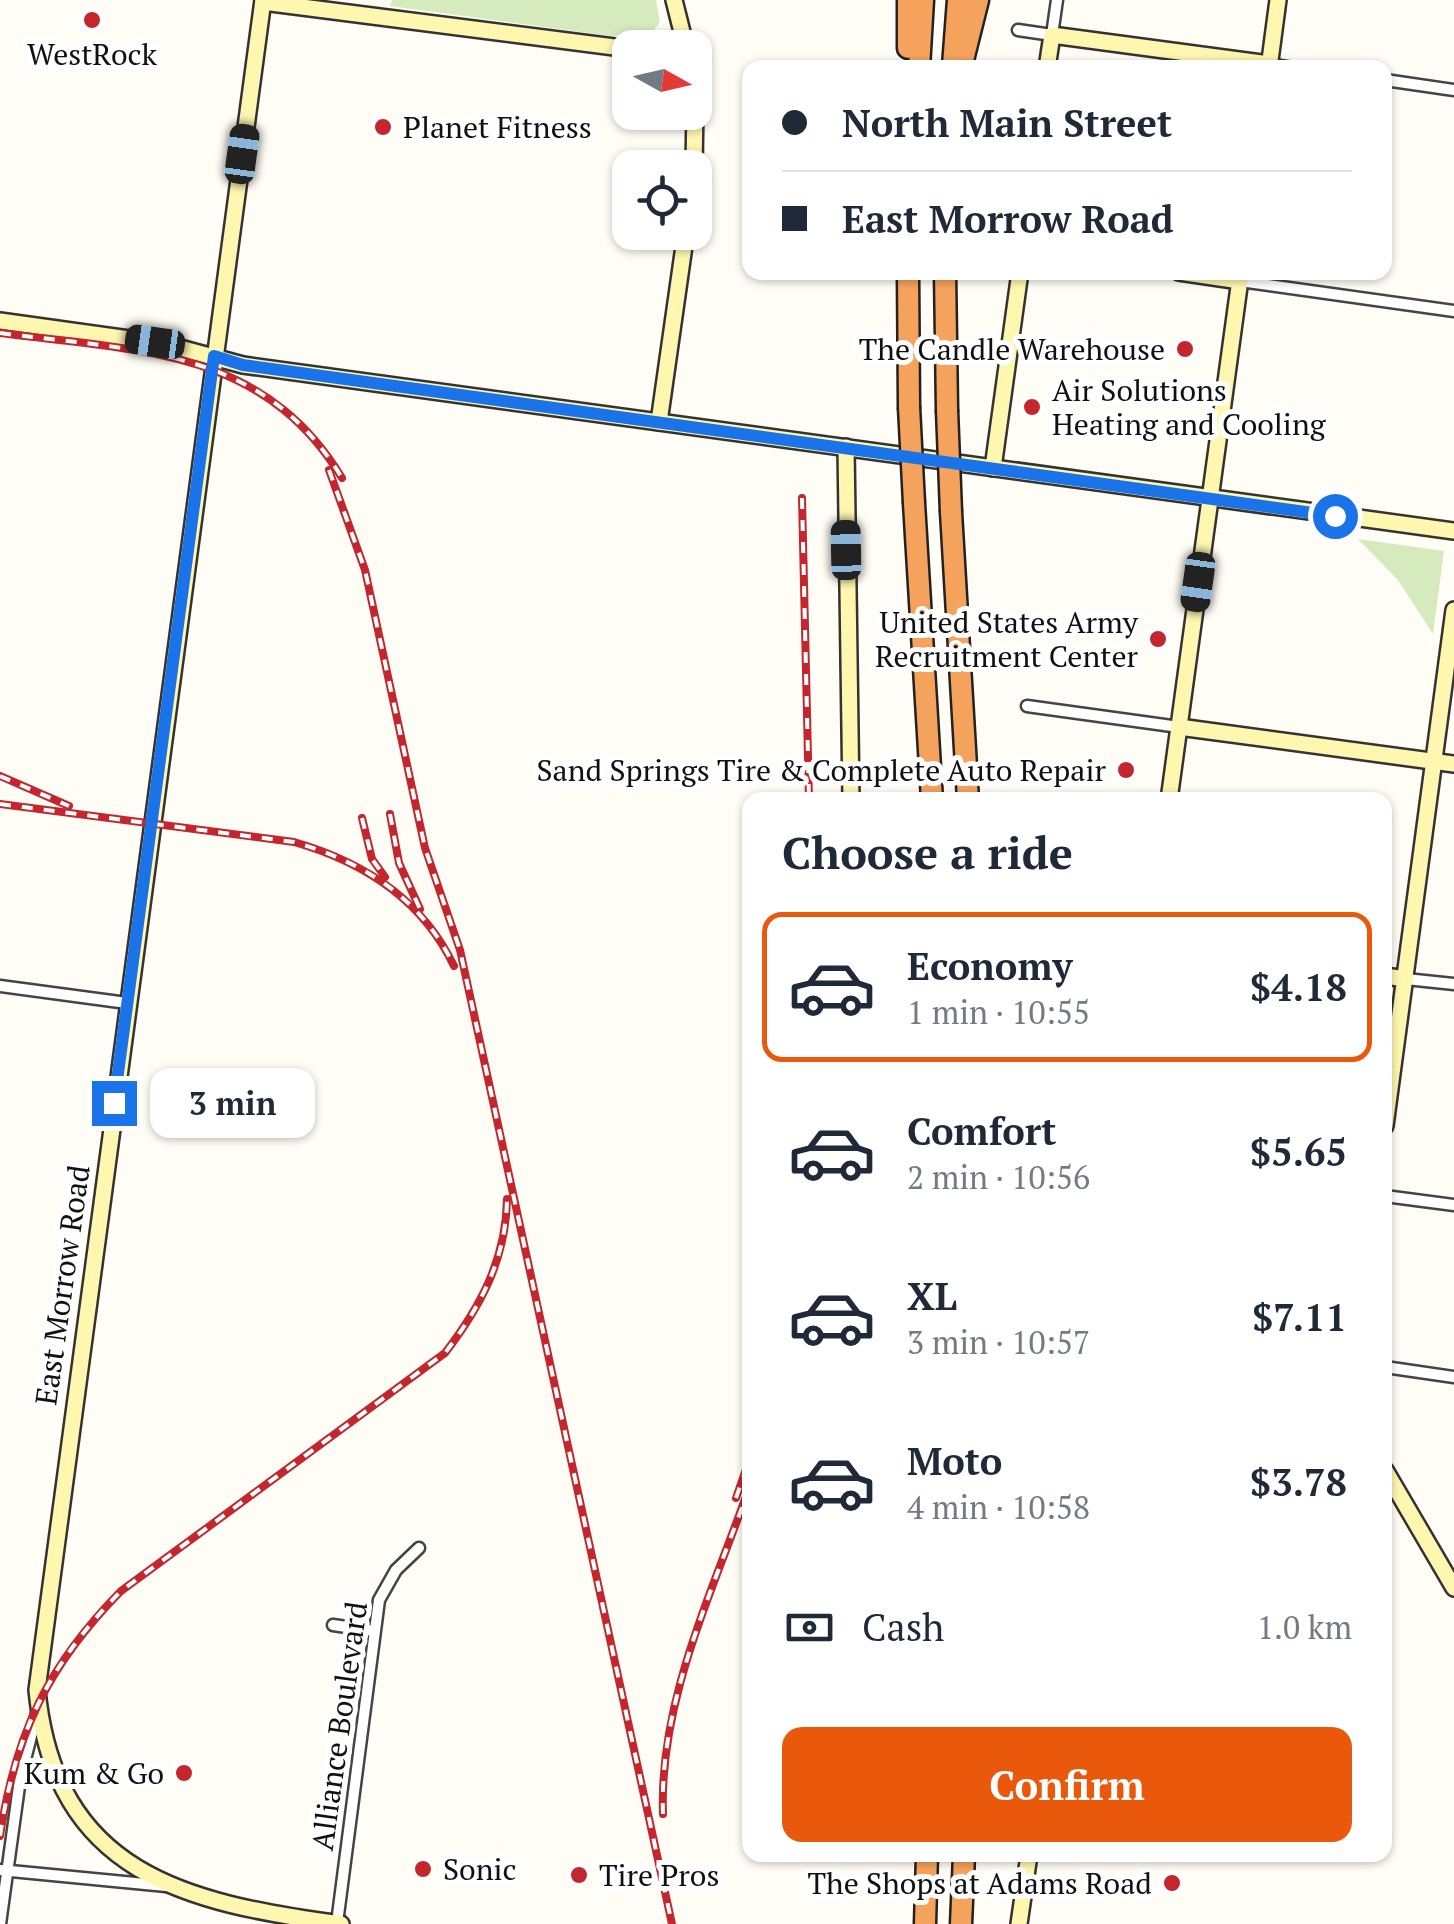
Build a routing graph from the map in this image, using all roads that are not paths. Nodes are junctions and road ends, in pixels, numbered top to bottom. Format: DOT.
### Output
graph roads {
  1 [pos="674,0"];
  2 [pos="908,0"];
  3 [pos="923,0"];
  4 [pos="958,0"];
  5 [pos="978,0"];
  6 [pos="1057,0"];
  7 [pos="1278,0"];
  8 [pos="263,1"];
  9 [pos="682,30"];
  10 [pos="1018,30"];
  11 [pos="1052,35"];
  12 [pos="612,47"];
  13 [pos="908,60"];
  14 [pos="919,60"];
  15 [pos="954,60"];
  16 [pos="963,60"];
  17 [pos="1048,60"];
  18 [pos="1227,60"];
  19 [pos="1270,60"];
  20 [pos="1392,81"];
  21 [pos="1454,90"];
  22 [pos="683,250"];
  23 [pos="908,280"];
  24 [pos="944,280"];
  25 [pos="1019,280"];
  26 [pos="1240,280"];
  27 [pos="1259,280"];
  28 [pos="1454,311"];
  29 [pos="0,321"];
  30 [pos="214,356"];
  31 [pos="659,422"];
  32 [pos="846,446"];
  33 [pos="993,468"];
  34 [pos="1210,498"];
  35 [pos="1454,531"];
  36 [pos="1454,610"];
  37 [pos="1027,706"];
  38 [pos="1179,727"];
  39 [pos="1433,762"];
  40 [pos="1454,764"];
  41 [pos="851,792"];
  42 [pos="932,792"];
  43 [pos="968,792"];
  44 [pos="1170,792"];
  45 [pos="1392,977"];
  46 [pos="1406,979"];
  47 [pos="1454,984"];
  48 [pos="0,986"];
  49 [pos="127,1004"];
  50 [pos="1392,1077"];
  51 [pos="1392,1197"];
  52 [pos="1454,1206"];
  53 [pos="1392,1367"];
  54 [pos="1454,1376"];
  55 [pos="1392,1484"];
  56 [pos="419,1548"];
  57 [pos="1454,1588"];
  58 [pos="333,1625"];
  59 [pos="374,1631"];
  60 [pos="38,1707"];
  61 [pos="928,1862"];
  62 [pos="964,1862"];
  63 [pos="1027,1862"];
  64 [pos="4,1870"];
  65 [pos="166,1886"];
  66 [pos="318,1922"];
  67 [pos="0,1924"];
  68 [pos="339,1924"];
  69 [pos="924,1924"];
  70 [pos="961,1924"];
  71 [pos="1019,1924"];
  1 -- 9 [label="street"];
  2 -- 13 [label="highway"];
  3 -- 14 [label="highway"];
  4 -- 15 [label="highway"];
  5 -- 16 [label="highway"];
  6 -- 11 [label="street"];
  7 -- 19 [label="street"];
  8 -- 12 [label="street"];
  8 -- 30 [label="street, East Morrow Road"];
  10 -- 11 [label="street"];
  11 -- 17 [label="street"];
  11 -- 18 [label="street"];
  20 -- 21 [label="street"];
  22 -- 31 [label="street"];
  23 -- 42 [label="highway, bridge"];
  24 -- 43 [label="highway, bridge"];
  25 -- 33 [label="street"];
  26 -- 34 [label="street"];
  27 -- 28 [label="street"];
  29 -- 30 [label="street"];
  30 -- 31 [label="street"];
  30 -- 49 [label="street, East Morrow Road"];
  31 -- 32 [label="street"];
  32 -- 33 [label="street"];
  32 -- 41 [label="street"];
  33 -- 34 [label="street"];
  34 -- 35 [label="street"];
  34 -- 38 [label="street"];
  36 -- 39 [label="street"];
  37 -- 38 [label="street"];
  38 -- 39 [label="street"];
  38 -- 44 [label="street"];
  39 -- 40 [label="street"];
  39 -- 46 [label="street"];
  45 -- 46 [label="street"];
  46 -- 47 [label="street"];
  46 -- 50 [label="street"];
  48 -- 49 [label="street"];
  49 -- 60 [label="street, East Morrow Road"];
  51 -- 52 [label="street"];
  53 -- 54 [label="street"];
  55 -- 57 [label="street"];
  56 -- 59 [label="street, Alliance Boulevard"];
  58 -- 59 [label="street"];
  59 -- 68 [label="street, Alliance Boulevard"];
  60 -- 64 [label="street, East Morrow Road"];
  60 -- 65 [label="street"];
  61 -- 69 [label="highway"];
  62 -- 70 [label="highway"];
  63 -- 71 [label="street"];
  64 -- 65 [label="street"];
  64 -- 67 [label="street, East Morrow Road"];
  65 -- 66 [label="street"];
  66 -- 68 [label="street"];
}
